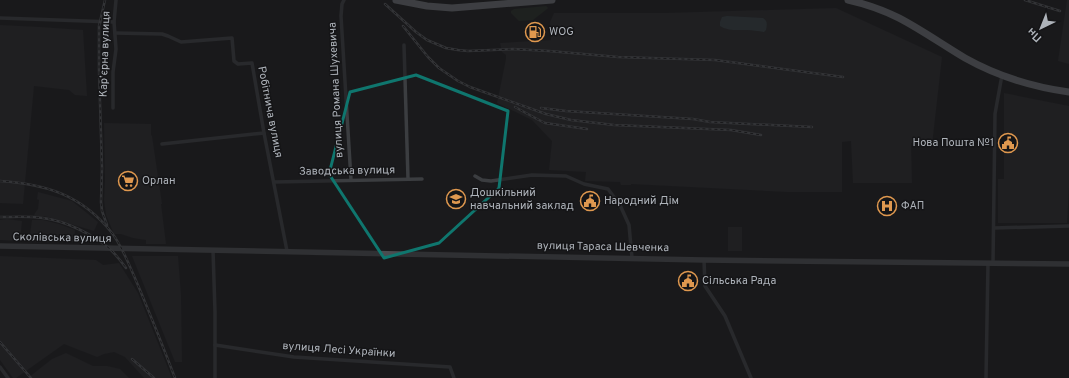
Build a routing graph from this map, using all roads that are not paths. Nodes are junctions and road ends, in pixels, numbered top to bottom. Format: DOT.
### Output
graph roads {
  1 [pos="116,0"];
  2 [pos="344,0"];
  3 [pos="396,0"];
  4 [pos="552,0"];
  5 [pos="848,0"];
  6 [pos="0,18"];
  7 [pos="114,22"];
  8 [pos="115,33"];
  9 [pos="404,45"];
  10 [pos="1002,75"];
  11 [pos="1069,92"];
  12 [pos="113,108"];
  13 [pos="264,133"];
  14 [pos="162,144"];
  15 [pos="475,176"];
  16 [pos="408,179"];
  17 [pos="422,179"];
  18 [pos="351,180"];
  19 [pos="274,182"];
  20 [pos="1069,226"];
  21 [pos="994,228"];
  22 [pos="0,246"];
  23 [pos="124,249"];
  24 [pos="213,250"];
  25 [pos="287,251"];
  26 [pos="632,258"];
  27 [pos="704,260"];
  28 [pos="990,263"];
  29 [pos="1069,264"];
  30 [pos="215,345"];
  31 [pos="0,367"];
  32 [pos="8,378"];
  33 [pos="215,378"];
  34 [pos="454,378"];
  35 [pos="751,378"];
  36 [pos="986,378"];
  1 -- 7 [label="street, Карʼєрна вулиця"];
  2 -- 18 [label="street, вулиця Романа Шухевича"];
  3 -- 4 [label="highway"];
  5 -- 10 [label="highway"];
  6 -- 7 [label="street"];
  7 -- 8 [label="street, Карʼєрна вулиця"];
  8 -- 12 [label="street, Карʼєрна вулиця"];
  8 -- 13 [label="street, Робітнича вулиця"];
  9 -- 16 [label="street"];
  10 -- 11 [label="highway"];
  10 -- 21 [label="street"];
  13 -- 14 [label="street"];
  13 -- 19 [label="street, Робітнича вулиця"];
  15 -- 26 [label="street"];
  16 -- 17 [label="street, Заводська вулиця"];
  16 -- 18 [label="street, Заводська вулиця"];
  18 -- 19 [label="street, Заводська вулиця"];
  19 -- 25 [label="street, Робітнича вулиця"];
  20 -- 21 [label="street"];
  21 -- 28 [label="street"];
  22 -- 23 [label="street, Сколівська вулиця"];
  23 -- 24 [label="street, вулиця Тараса Шевченка"];
  24 -- 25 [label="street, вулиця Тараса Шевченка"];
  24 -- 30 [label="street"];
  25 -- 26 [label="street, вулиця Тараса Шевченка"];
  26 -- 27 [label="street, вулиця Тараса Шевченка"];
  27 -- 28 [label="street, вулиця Тараса Шевченка"];
  27 -- 35 [label="street"];
  28 -- 29 [label="street, вулиця Тараса Шевченка"];
  28 -- 36 [label="street"];
  30 -- 33 [label="street"];
  30 -- 34 [label="street, вулиця Лесі Українки"];
  31 -- 32 [label="street"];
}
